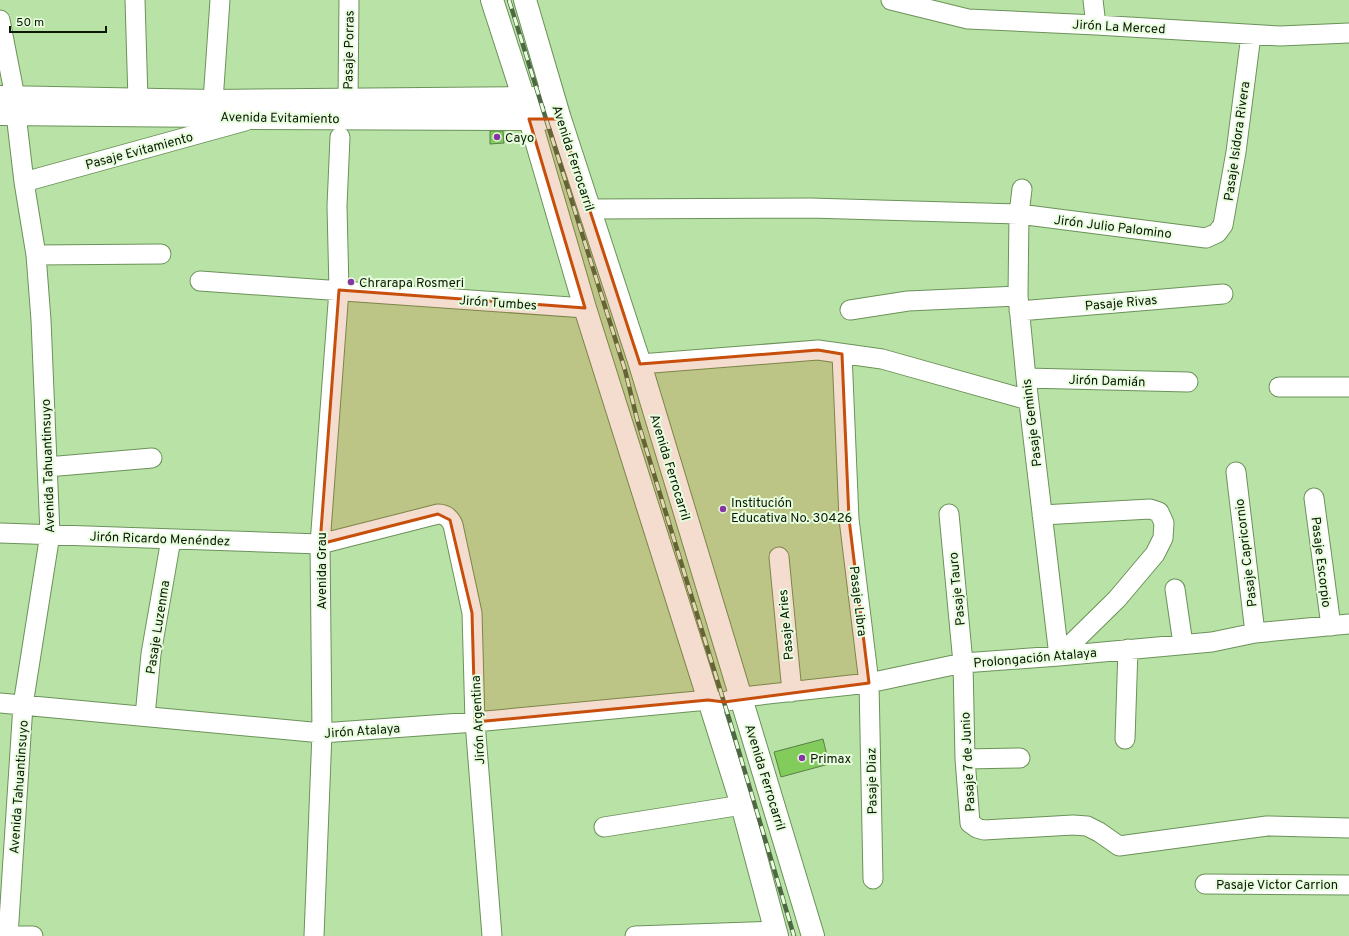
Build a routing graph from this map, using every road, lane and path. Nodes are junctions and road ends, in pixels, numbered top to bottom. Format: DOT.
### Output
graph roads {
  1 [pos="135,0"];
  2 [pos="220,0"];
  3 [pos="349,0"];
  4 [pos="492,0"];
  5 [pos="525,0"];
  6 [pos="891,0"];
  7 [pos="1093,0"];
  8 [pos="0,20"];
  9 [pos="1096,24"];
  10 [pos="1349,33"];
  11 [pos="1251,34"];
  12 [pos="555,98"];
  13 [pos="524,99"];
  14 [pos="138,100"];
  15 [pos="348,100"];
  16 [pos="213,101"];
  17 [pos="8,105"];
  18 [pos="254,118"];
  19 [pos="529,119"];
  20 [pos="560,119"];
  21 [pos="340,137"];
  22 [pos="24,182"];
  23 [pos="1022,189"];
  24 [pos="590,210"];
  25 [pos="1019,214"];
  26 [pos="1206,238"];
  27 [pos="161,254"];
  28 [pos="36,255"];
  29 [pos="200,281"];
  30 [pos="339,290"];
  31 [pos="1223,294"];
  32 [pos="1018,304"];
  33 [pos="585,308"];
  34 [pos="850,310"];
  35 [pos="842,354"];
  36 [pos="640,364"];
  37 [pos="1026,378"];
  38 [pos="1188,382"];
  39 [pos="1278,387"];
  40 [pos="1349,387"];
  41 [pos="1028,400"];
  42 [pos="152,458"];
  43 [pos="47,467"];
  44 [pos="1236,472"];
  45 [pos="1314,498"];
  46 [pos="438,514"];
  47 [pos="948,514"];
  48 [pos="1042,515"];
  49 [pos="0,533"];
  50 [pos="50,534"];
  51 [pos="171,538"];
  52 [pos="320,544"];
  53 [pos="779,557"];
  54 [pos="1175,589"];
  55 [pos="1340,625"];
  56 [pos="1255,633"];
  57 [pos="1183,644"];
  58 [pos="1128,649"];
  59 [pos="1059,656"];
  60 [pos="963,663"];
  61 [pos="869,683"];
  62 [pos="792,692"];
  63 [pos="724,700"];
  64 [pos="0,703"];
  65 [pos="23,704"];
  66 [pos="145,716"];
  67 [pos="475,722"];
  68 [pos="322,733"];
  69 [pos="1125,739"];
  70 [pos="1020,758"];
  71 [pos="964,759"];
  72 [pos="742,805"];
  73 [pos="604,828"];
  74 [pos="1349,828"];
  75 [pos="873,879"];
  76 [pos="1205,884"];
  77 [pos="1349,885"];
  78 [pos="777,934"];
  79 [pos="1,936"];
  80 [pos="8,936"];
  81 [pos="33,936"];
  82 [pos="314,936"];
  83 [pos="492,936"];
  84 [pos="635,936"];
  85 [pos="813,936"];
  1 -- 14 [label="street"];
  2 -- 16 [label="street"];
  3 -- 15 [label="street, Pasaje Porras"];
  4 -- 13 [label="main road, Avenida Ferrocarril"];
  5 -- 12 [label="main road, Avenida Ferrocarril"];
  6 -- 9 [label="street, Jirón La Merced"];
  7 -- 9 [label="street"];
  8 -- 17 [label="street, Avenida Tahuantinsuyo"];
  9 -- 11 [label="street, Jirón La Merced"];
  10 -- 11 [label="street, Jirón La Merced"];
  11 -- 26 [label="street, Pasaje Isidora Rivera"];
  12 -- 13 [label="main road, Avenida Evitamiento"];
  12 -- 20 [label="main road, Avenida Ferrocarril"];
  13 -- 15 [label="main road, Avenida Evitamiento"];
  13 -- 19 [label="main road, Avenida Ferrocarril"];
  14 -- 16 [label="main road, Avenida Evitamiento"];
  14 -- 17 [label="main road, Avenida Evitamiento"];
  15 -- 16 [label="main road, Avenida Evitamiento"];
  17 -- 18 [label="main road, Avenida Evitamiento"];
  17 -- 22 [label="street, Avenida Tahuantinsuyo"];
  18 -- 19 [label="main road, Avenida Evitamiento"];
  18 -- 22 [label="street, Pasaje Evitamiento"];
  19 -- 20 [label="main road, Avenida Evitamiento"];
  19 -- 33 [label="main road, Avenida Ferrocarril"];
  20 -- 24 [label="main road, Avenida Ferrocarril"];
  21 -- 30 [label="street, Avenida Grau"];
  22 -- 28 [label="street, Avenida Tahuantinsuyo"];
  23 -- 25 [label="street, Pasaje Geminis"];
  24 -- 25 [label="street, Jirón Julio Palomino"];
  24 -- 36 [label="main road, Avenida Ferrocarril"];
  25 -- 26 [label="street, Jirón Julio Palomino"];
  25 -- 32 [label="street, Pasaje Geminis"];
  27 -- 28 [label="street"];
  28 -- 43 [label="street, Avenida Tahuantinsuyo"];
  29 -- 30 [label="street, Jirón Tumbes"];
  30 -- 33 [label="street, Jirón Tumbes"];
  30 -- 52 [label="street, Avenida Grau"];
  31 -- 32 [label="street, Pasaje Rivas"];
  32 -- 34 [label="street, Pasaje Rivas"];
  32 -- 37 [label="street, Pasaje Geminis"];
  33 -- 63 [label="main road, Avenida Ferrocarril"];
  35 -- 36 [label="street"];
  35 -- 41 [label="street"];
  35 -- 61 [label="street, Pasaje Libra"];
  36 -- 63 [label="main road, Avenida Ferrocarril"];
  37 -- 38 [label="street, Jirón Damián"];
  37 -- 41 [label="street, Pasaje Geminis"];
  39 -- 40 [label="street"];
  41 -- 48 [label="street, Pasaje Geminis"];
  42 -- 43 [label="street"];
  43 -- 50 [label="street, Avenida Tahuantinsuyo"];
  44 -- 56 [label="street, Pasaje Capricornio"];
  45 -- 55 [label="street, Pasaje Escorpio"];
  46 -- 52 [label="street, Jirón Ricardo Menéndez"];
  46 -- 67 [label="street, Jirón Argentina"];
  47 -- 60 [label="street, Pasaje Tauro"];
  48 -- 59 [label="street, Pasaje Geminis"];
  48 -- 59 [label="street"];
  49 -- 50 [label="street, Jirón Ricardo Menéndez"];
  50 -- 51 [label="street, Jirón Ricardo Menéndez"];
  50 -- 65 [label="street, Avenida Tahuantinsuyo"];
  51 -- 52 [label="street, Jirón Ricardo Menéndez"];
  51 -- 66 [label="street, Pasaje Luzenma"];
  52 -- 68 [label="street, Avenida Grau"];
  53 -- 62 [label="street, Pasaje Aries"];
  54 -- 57 [label="street"];
  55 -- 56 [label="street, Prolongación Atalaya"];
  56 -- 57 [label="street, Prolongación Atalaya"];
  57 -- 58 [label="street, Prolongación Atalaya"];
  58 -- 59 [label="street, Prolongación Atalaya"];
  58 -- 69 [label="street"];
  59 -- 60 [label="street, Prolongación Atalaya"];
  60 -- 61 [label="street, Prolongación Atalaya"];
  60 -- 71 [label="street, Pasaje 7 de Junio"];
  61 -- 62 [label="street, Prolongación Atalaya"];
  61 -- 75 [label="street, Pasaje Diaz"];
  62 -- 63 [label="street, Prolongación Atalaya"];
  63 -- 67 [label="street, Jirón Atalaya"];
  63 -- 72 [label="main road, Avenida Ferrocarril"];
  63 -- 85 [label="main road, Avenida Ferrocarril"];
  64 -- 65 [label="street, Jirón Atalaya"];
  65 -- 66 [label="street, Jirón Atalaya"];
  65 -- 80 [label="street, Avenida Tahuantinsuyo"];
  66 -- 68 [label="street, Jirón Atalaya"];
  67 -- 68 [label="street, Jirón Atalaya"];
  67 -- 83 [label="street, Jirón Argentina"];
  68 -- 82 [label="street, Avenida Grau"];
  70 -- 71 [label="street"];
  71 -- 74 [label="street, Pasaje 7 de Junio"];
  72 -- 73 [label="street"];
  72 -- 78 [label="main road, Avenida Ferrocarril"];
  76 -- 77 [label="street, Pasaje Victor Carrion"];
  78 -- 84 [label="street"];
  79 -- 80 [label="street"];
  80 -- 81 [label="street"];
}
